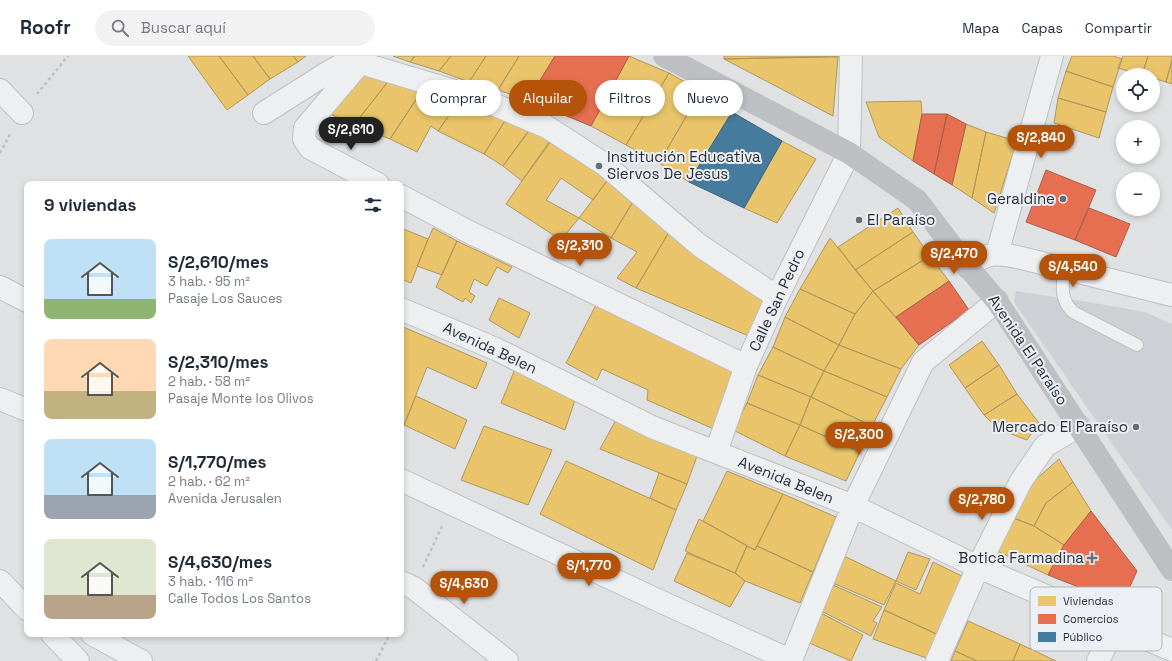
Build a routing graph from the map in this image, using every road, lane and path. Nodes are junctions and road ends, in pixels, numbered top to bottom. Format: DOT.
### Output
graph roads {
  1 [pos="664,56"];
  2 [pos="851,56"];
  3 [pos="1052,56"];
  4 [pos="361,58"];
  5 [pos="0,90"];
  6 [pos="22,112"];
  7 [pos="264,112"];
  8 [pos="849,153"];
  9 [pos="372,181"];
  10 [pos="404,198"];
  11 [pos="998,254"];
  12 [pos="968,267"];
  13 [pos="1064,268"];
  14 [pos="0,287"];
  15 [pos="1172,295"];
  16 [pos="777,297"];
  17 [pos="24,299"];
  18 [pos="997,301"];
  19 [pos="404,310"];
  20 [pos="1137,345"];
  21 [pos="746,366"];
  22 [pos="0,399"];
  23 [pos="24,409"];
  24 [pos="1080,426"];
  25 [pos="716,452"];
  26 [pos="404,481"];
  27 [pos="453,504"];
  28 [pos="853,506"];
  29 [pos="978,568"];
  30 [pos="1172,570"];
  31 [pos="2,584"];
  32 [pos="407,585"];
  33 [pos="1030,590"];
  34 [pos="24,597"];
  35 [pos="24,606"];
  36 [pos="55,637"];
  37 [pos="97,637"];
  38 [pos="388,637"];
  39 [pos="1162,646"];
  40 [pos="1172,650"];
  41 [pos="1103,651"];
  42 [pos="78,661"];
  43 [pos="141,661"];
  44 [pos="376,661"];
  45 [pos="506,661"];
  46 [pos="791,661"];
  47 [pos="937,661"];
  48 [pos="1098,661"];
  1 -- 8 [label="street, Avenida El Paraíso"];
  2 -- 8 [label="street"];
  3 -- 11 [label="street"];
  4 -- 7 [label="street"];
  4 -- 9 [label="street"];
  4 -- 16 [label="street"];
  5 -- 6 [label="street"];
  8 -- 12 [label="street, Avenida El Paraíso"];
  8 -- 16 [label="street, Calle San Pedro"];
  10 -- 21 [label="street"];
  11 -- 12 [label="street"];
  11 -- 13 [label="street"];
  12 -- 18 [label="street, Avenida El Paraíso"];
  13 -- 15 [label="street"];
  13 -- 20 [label="lane"];
  14 -- 17 [label="street"];
  16 -- 21 [label="street, Calle San Pedro"];
  18 -- 24 [label="street, Avenida El Paraíso"];
  18 -- 28 [label="street"];
  19 -- 25 [label="street, Avenida Belen"];
  21 -- 25 [label="street, Calle San Pedro"];
  22 -- 23 [label="street"];
  24 -- 29 [label="street"];
  24 -- 30 [label="street, Avenida El Paraíso"];
  25 -- 28 [label="street, Avenida Belen"];
  26 -- 27 [label="street"];
  27 -- 32 [label="path"];
  27 -- 46 [label="street"];
  28 -- 29 [label="street, Avenida Belen"];
  28 -- 46 [label="street"];
  29 -- 33 [label="street, Avenida Belen"];
  29 -- 47 [label="street"];
  31 -- 34 [label="street"];
  31 -- 35 [label="street"];
  32 -- 45 [label="street"];
  36 -- 42 [label="street"];
  37 -- 43 [label="street"];
  38 -- 44 [label="path"];
  39 -- 40 [label="street, Avenida Belen"];
  41 -- 48 [label="street"];
}
